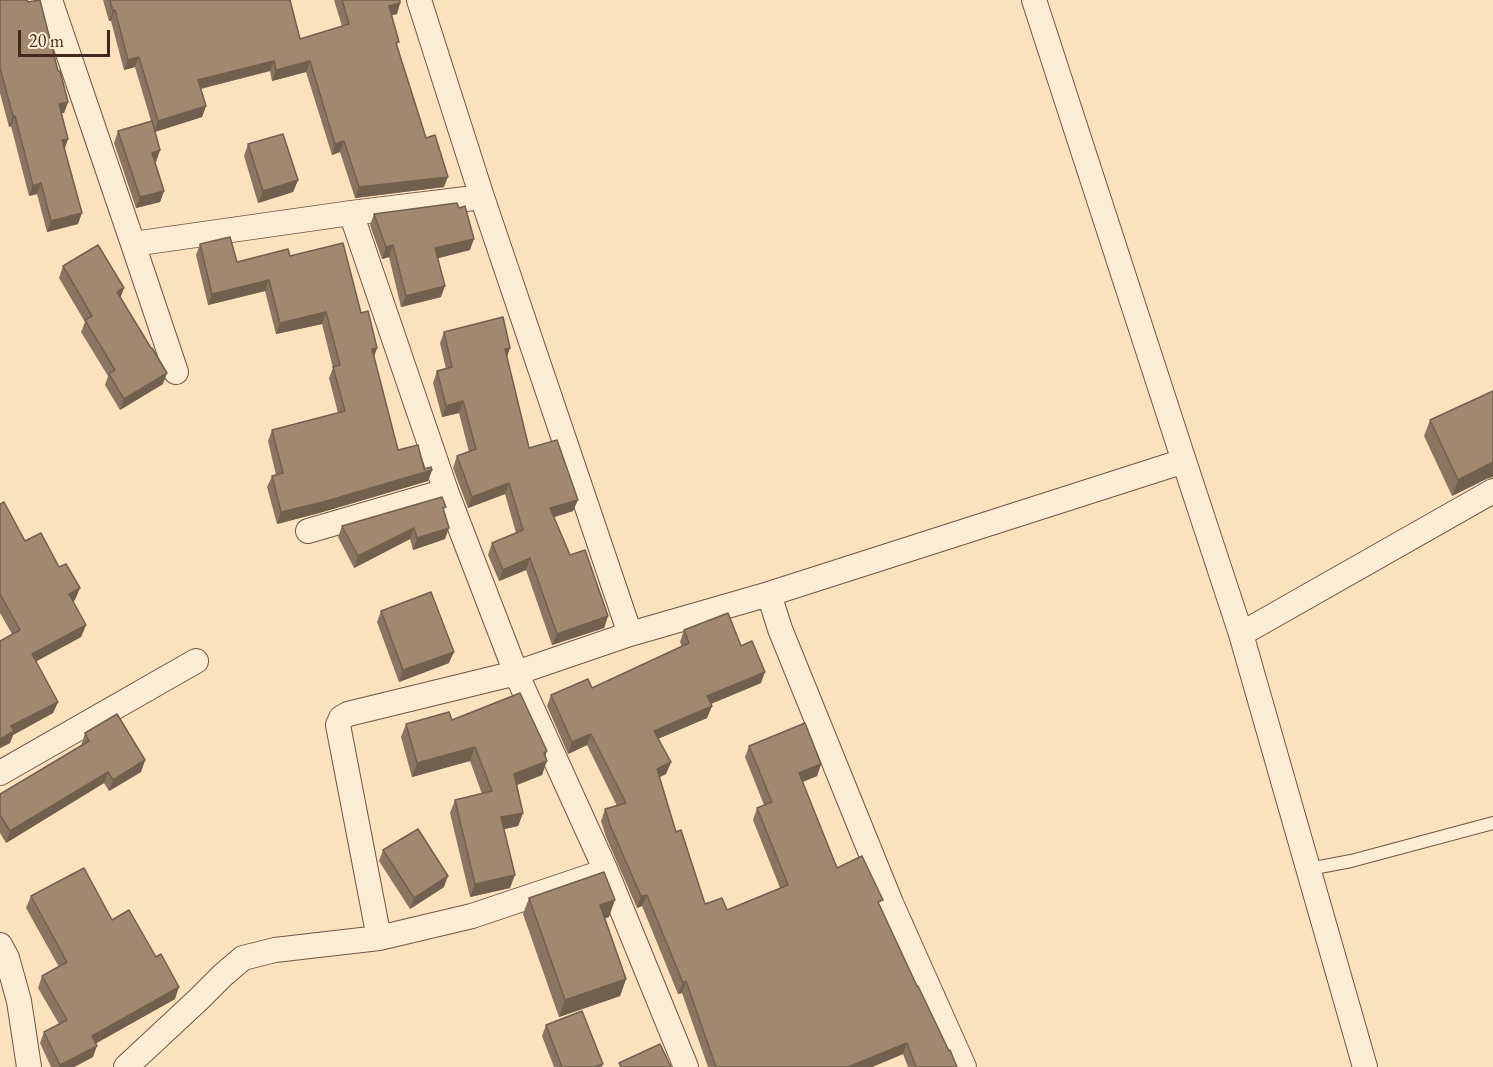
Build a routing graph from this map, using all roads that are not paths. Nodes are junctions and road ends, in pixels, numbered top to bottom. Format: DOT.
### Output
graph roads {
  1 [pos="50,0"];
  2 [pos="419,0"];
  3 [pos="1034,0"];
  4 [pos="482,197"];
  5 [pos="351,213"];
  6 [pos="133,244"];
  7 [pos="176,372"];
  8 [pos="1184,461"];
  9 [pos="446,491"];
  10 [pos="1493,491"];
  11 [pos="308,531"];
  12 [pos="769,594"];
  13 [pos="630,634"];
  14 [pos="1242,634"];
  15 [pos="196,662"];
  16 [pos="516,673"];
  17 [pos="0,773"];
  18 [pos="1493,823"];
  19 [pos="1309,869"];
  20 [pos="606,871"];
  21 [pos="379,938"];
  22 [pos="0,945"];
  23 [pos="29,1067"];
  24 [pos="126,1067"];
  25 [pos="686,1067"];
  26 [pos="964,1067"];
  27 [pos="1365,1067"];
  1 -- 6 [label="street"];
  2 -- 4 [label="street"];
  3 -- 8 [label="street"];
  4 -- 5 [label="street"];
  4 -- 13 [label="street"];
  5 -- 6 [label="street"];
  5 -- 9 [label="street"];
  6 -- 7 [label="street"];
  8 -- 12 [label="street"];
  8 -- 14 [label="street"];
  9 -- 11 [label="street"];
  9 -- 16 [label="street"];
  10 -- 14 [label="street"];
  12 -- 13 [label="street"];
  12 -- 26 [label="street"];
  13 -- 16 [label="street"];
  14 -- 19 [label="street"];
  15 -- 17 [label="street"];
  16 -- 20 [label="street"];
  16 -- 21 [label="street"];
  18 -- 19 [label="lane"];
  19 -- 27 [label="street"];
  20 -- 21 [label="street"];
  20 -- 25 [label="street"];
  21 -- 24 [label="street"];
  22 -- 23 [label="street"];
}
